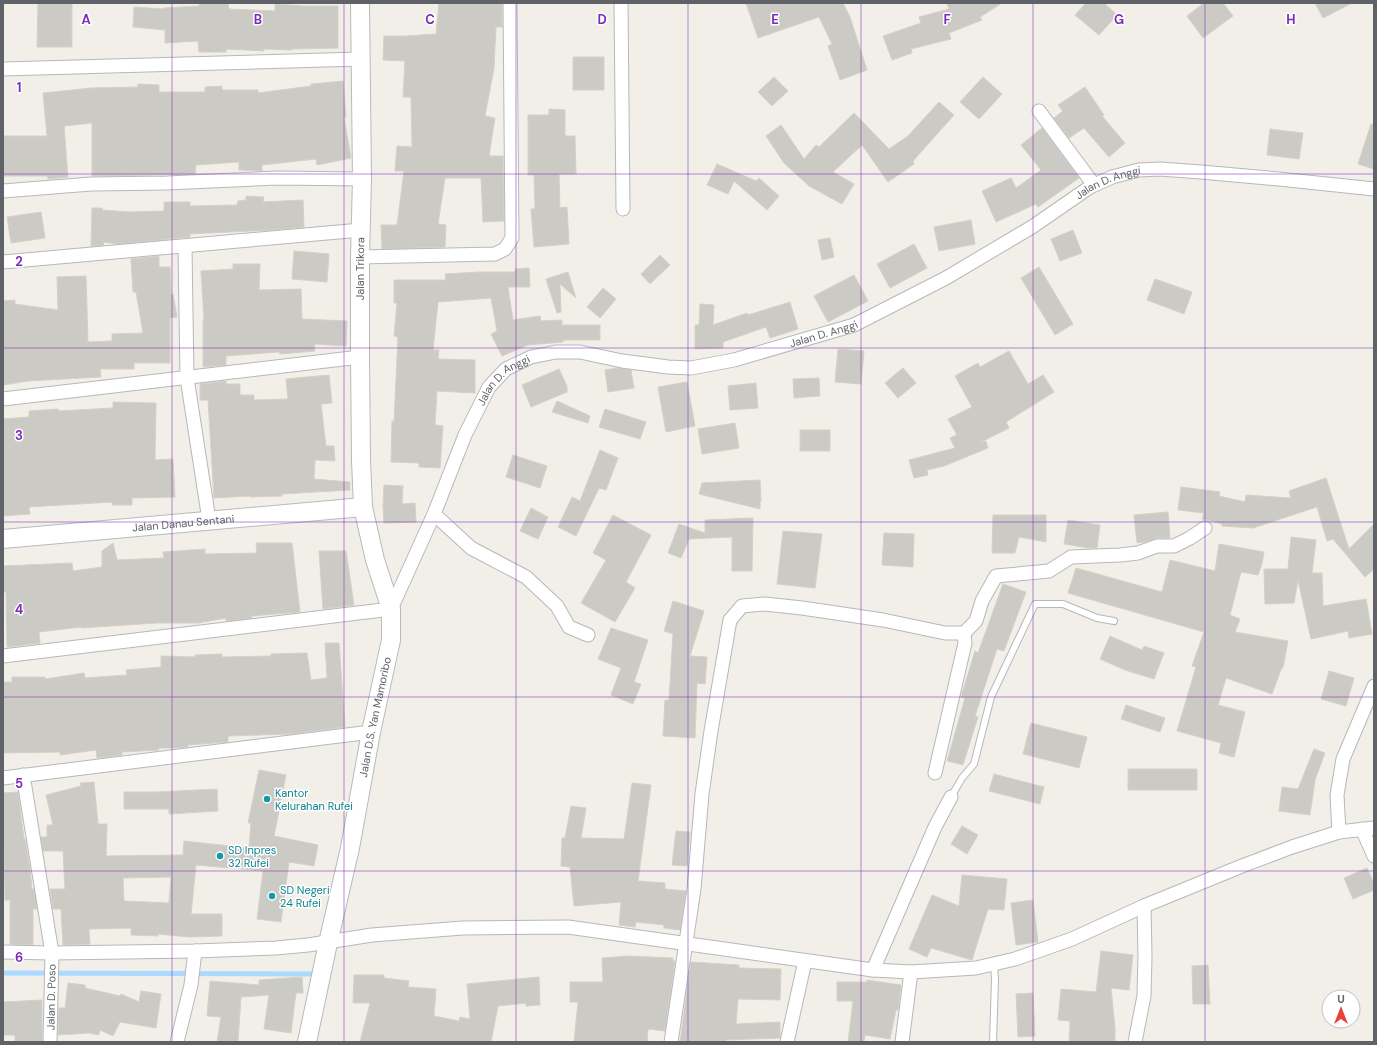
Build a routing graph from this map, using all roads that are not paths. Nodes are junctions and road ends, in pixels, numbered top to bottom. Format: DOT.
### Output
graph roads {
  1 [pos="360,3"];
  2 [pos="510,3"];
  3 [pos="621,3"];
  4 [pos="360,59"];
  5 [pos="3,69"];
  6 [pos="1039,111"];
  7 [pos="362,179"];
  8 [pos="1094,186"];
  9 [pos="1374,190"];
  10 [pos="3,191"];
  11 [pos="623,209"];
  12 [pos="361,230"];
  13 [pos="185,246"];
  14 [pos="360,257"];
  15 [pos="3,262"];
  16 [pos="360,357"];
  17 [pos="187,378"];
  18 [pos="3,399"];
  19 [pos="363,507"];
  20 [pos="434,514"];
  21 [pos="209,520"];
  22 [pos="1205,528"];
  23 [pos="369,534"];
  24 [pos="3,539"];
  25 [pos="390,609"];
  26 [pos="1114,622"];
  27 [pos="964,632"];
  28 [pos="588,635"];
  29 [pos="3,656"];
  30 [pos="1374,686"];
  31 [pos="371,732"];
  32 [pos="935,773"];
  33 [pos="23,775"];
  34 [pos="3,778"];
  35 [pos="950,797"];
  36 [pos="1368,828"];
  37 [pos="1339,832"];
  38 [pos="1374,856"];
  39 [pos="1144,906"];
  40 [pos="328,942"];
  41 [pos="687,944"];
  42 [pos="3,952"];
  43 [pos="52,952"];
  44 [pos="194,957"];
  45 [pos="805,961"];
  46 [pos="994,964"];
  47 [pos="873,970"];
  48 [pos="911,972"];
  49 [pos="50,1042"];
  50 [pos="177,1042"];
  51 [pos="307,1042"];
  52 [pos="671,1042"];
  53 [pos="787,1042"];
  54 [pos="902,1042"];
  55 [pos="993,1042"];
  56 [pos="1135,1042"];
  1 -- 4 [label="street, Jalan Trikora"];
  2 -- 14 [label="street"];
  3 -- 11 [label="street"];
  4 -- 5 [label="street"];
  4 -- 7 [label="street, Jalan Trikora"];
  6 -- 8 [label="street"];
  7 -- 10 [label="street"];
  7 -- 12 [label="street, Jalan Trikora"];
  8 -- 9 [label="street, Jalan D. Anggi"];
  8 -- 20 [label="street, Jalan D. Anggi"];
  12 -- 13 [label="street"];
  12 -- 14 [label="street, Jalan Trikora"];
  13 -- 15 [label="street"];
  13 -- 17 [label="street"];
  14 -- 16 [label="street, Jalan Trikora"];
  16 -- 17 [label="street"];
  16 -- 19 [label="street, Jalan Trikora"];
  17 -- 18 [label="street"];
  17 -- 21 [label="street"];
  19 -- 21 [label="street, Jalan Danau Sentani"];
  19 -- 23 [label="street, Jalan Trikora"];
  20 -- 25 [label="street, Jalan D. Anggi"];
  20 -- 28 [label="street"];
  21 -- 24 [label="street, Jalan Danau Sentani"];
  22 -- 27 [label="street"];
  23 -- 25 [label="street, Jalan D.S. Yan Mamoribo"];
  25 -- 29 [label="street"];
  25 -- 31 [label="street, Jalan D.S. Yan Mamoribo"];
  26 -- 35 [label="lane"];
  27 -- 32 [label="street"];
  27 -- 41 [label="street"];
  30 -- 37 [label="street"];
  31 -- 33 [label="street"];
  31 -- 40 [label="street, Jalan D.S. Yan Mamoribo"];
  33 -- 34 [label="street"];
  33 -- 43 [label="street, Jalan D. Poso"];
  35 -- 47 [label="street"];
  36 -- 37 [label="street"];
  36 -- 38 [label="street"];
  37 -- 39 [label="street"];
  39 -- 46 [label="street"];
  39 -- 56 [label="street"];
  40 -- 41 [label="street"];
  40 -- 44 [label="street"];
  40 -- 51 [label="street, Jalan D.S. Yan Mamoribo"];
  41 -- 45 [label="street"];
  41 -- 52 [label="street"];
  42 -- 43 [label="street"];
  43 -- 44 [label="street"];
  43 -- 49 [label="street, Jalan D. Poso"];
  44 -- 50 [label="street"];
  45 -- 47 [label="street"];
  45 -- 53 [label="street"];
  46 -- 48 [label="street"];
  46 -- 55 [label="lane"];
  47 -- 48 [label="street"];
  48 -- 54 [label="street"];
}
